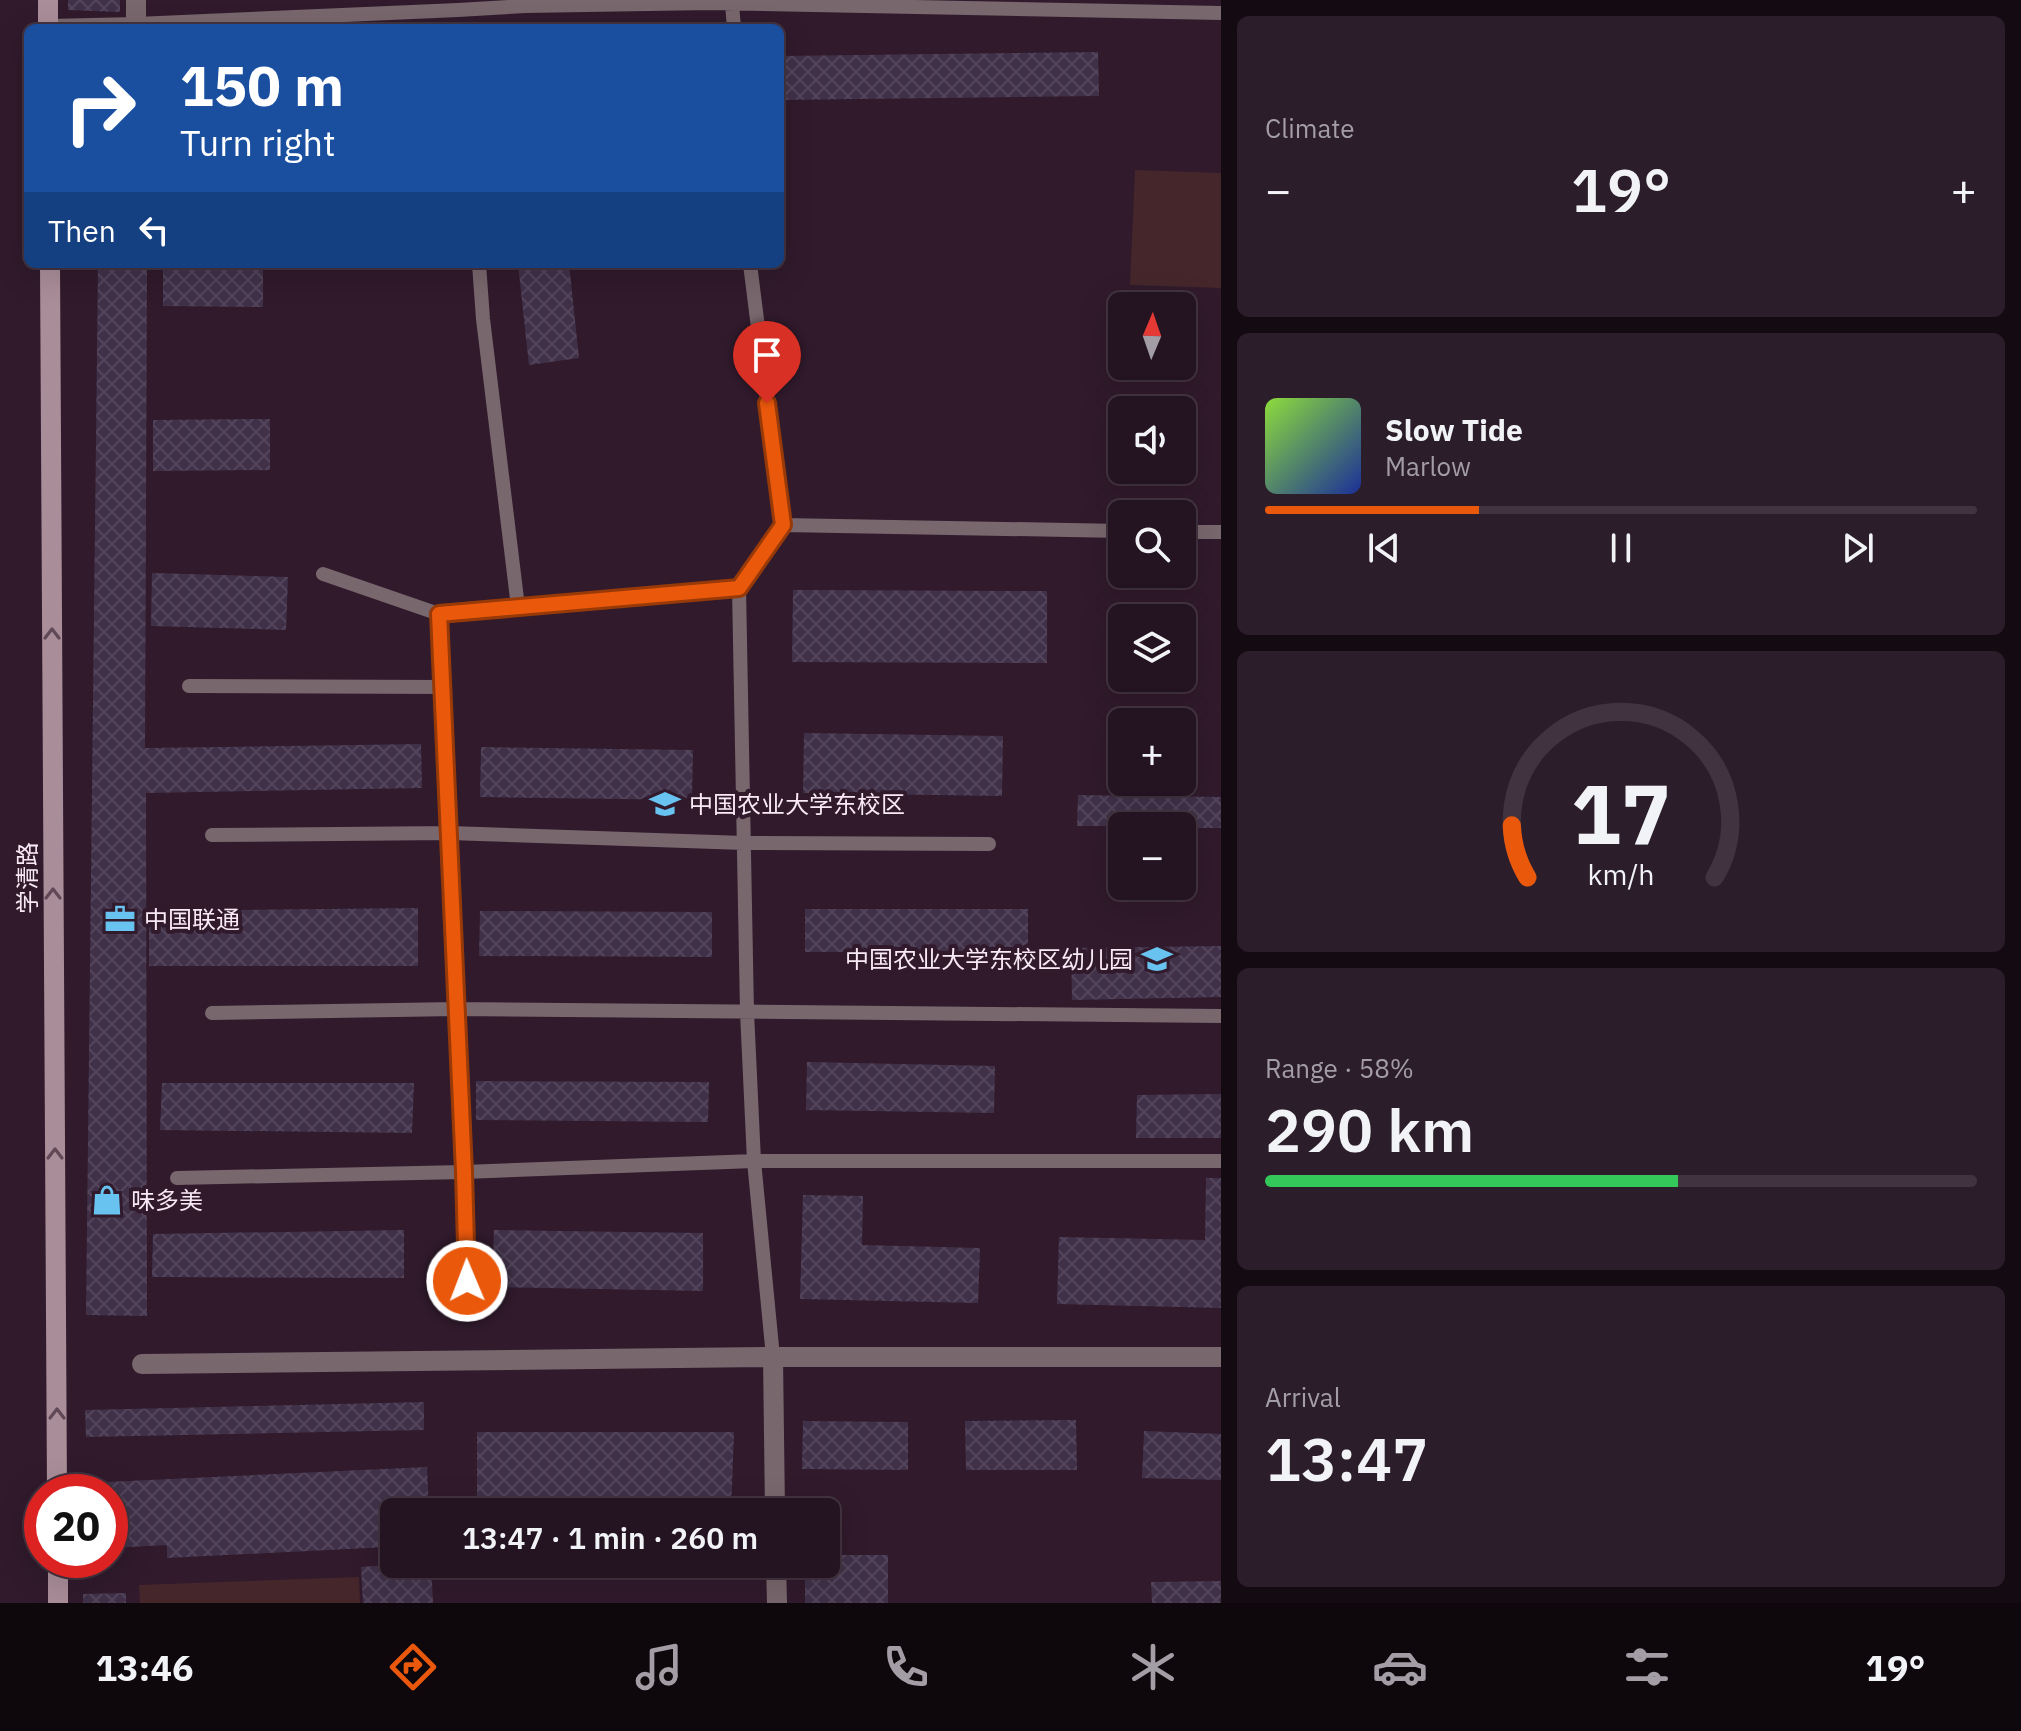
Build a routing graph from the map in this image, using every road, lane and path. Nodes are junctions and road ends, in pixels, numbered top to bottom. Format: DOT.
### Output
graph roads {
  1 [pos="48,0"];
  2 [pos="136,0"];
  3 [pos="525,3"];
  4 [pos="893,3"];
  5 [pos="732,4"];
  6 [pos="458,10"];
  7 [pos="1221,13"];
  8 [pos="48,24"];
  9 [pos="136,24"];
  10 [pos="460,24"];
  11 [pos="734,24"];
  12 [pos="50,268"];
  13 [pos="479,268"];
  14 [pos="751,268"];
  15 [pos="783,525"];
  16 [pos="1108,531"];
  17 [pos="1196,532"];
  18 [pos="1221,532"];
  19 [pos="323,574"];
  20 [pos="739,588"];
  21 [pos="518,607"];
  22 [pos="439,614"];
  23 [pos="189,686"];
  24 [pos="442,687"];
  25 [pos="449,833"];
  26 [pos="212,835"];
  27 [pos="744,843"];
  28 [pos="989,844"];
  29 [pos="457,1009"];
  30 [pos="747,1012"];
  31 [pos="212,1013"];
  32 [pos="1221,1016"];
  33 [pos="754,1161"];
  34 [pos="1221,1161"];
  35 [pos="464,1172"];
  36 [pos="177,1178"];
  37 [pos="467,1281"];
  38 [pos="773,1357"];
  39 [pos="1221,1357"];
  40 [pos="142,1364"];
  41 [pos="57,1474"];
  42 [pos="775,1498"];
  43 [pos="58,1578"];
  44 [pos="776,1578"];
  45 [pos="58,1603"];
  46 [pos="777,1603"];
  1 -- 8 [label="street"];
  2 -- 9 [label="street"];
  3 -- 5 [label="lane"];
  3 -- 6 [label="lane"];
  4 -- 5 [label="lane"];
  4 -- 7 [label="lane"];
  5 -- 11 [label="lane"];
  6 -- 9 [label="lane"];
  6 -- 10 [label="lane"];
  41 -- 12 [label="street, 学清路, one-way"];
  13 -- 21 [label="lane"];
  14 -- 15 [label="lane"];
  15 -- 16 [label="lane"];
  15 -- 20 [label="lane"];
  17 -- 18 [label="lane"];
  19 -- 22 [label="lane"];
  20 -- 21 [label="lane"];
  20 -- 27 [label="lane"];
  21 -- 22 [label="lane"];
  22 -- 24 [label="lane"];
  23 -- 24 [label="lane"];
  24 -- 25 [label="lane"];
  25 -- 26 [label="lane"];
  25 -- 27 [label="lane"];
  25 -- 29 [label="lane"];
  27 -- 28 [label="lane"];
  27 -- 30 [label="lane"];
  29 -- 30 [label="lane"];
  29 -- 31 [label="lane"];
  29 -- 35 [label="lane"];
  30 -- 32 [label="lane"];
  30 -- 33 [label="lane"];
  33 -- 34 [label="lane"];
  33 -- 35 [label="lane"];
  33 -- 38 [label="lane"];
  35 -- 36 [label="lane"];
  35 -- 37 [label="lane"];
  38 -- 39 [label="street"];
  38 -- 40 [label="street"];
  38 -- 42 [label="street"];
  43 -- 45 [label="street"];
  44 -- 46 [label="street"];
}
